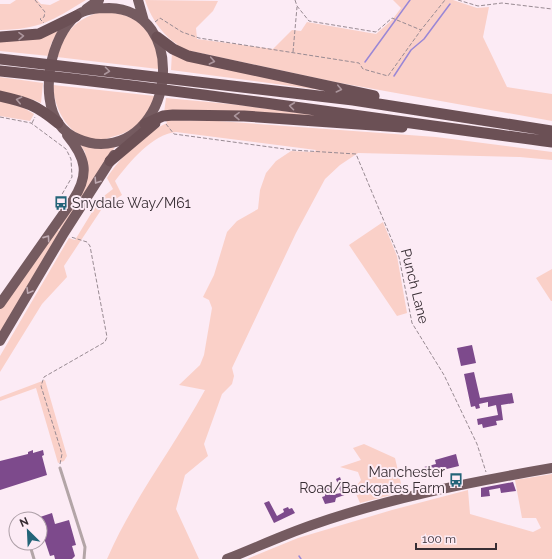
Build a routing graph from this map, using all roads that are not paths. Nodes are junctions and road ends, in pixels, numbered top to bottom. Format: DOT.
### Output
graph roads {
  1 [pos="99,0"];
  2 [pos="138,0"];
  3 [pos="79,14"];
  4 [pos="144,21"];
  5 [pos="0,36"];
  6 [pos="157,37"];
  7 [pos="0,59"];
  8 [pos="0,71"];
  9 [pos="0,96"];
  10 [pos="180,115"];
  11 [pos="145,124"];
  12 [pos="61,126"];
  13 [pos="552,130"];
  14 [pos="500,135"];
  15 [pos="127,137"];
  16 [pos="552,142"];
  17 [pos="110,161"];
  18 [pos="0,304"];
  19 [pos="0,341"];
  20 [pos="60,468"];
  21 [pos="552,468"];
  22 [pos="84,559"];
  23 [pos="227,559"];
  1 -- 3 [label="highway"];
  2 -- 4 [label="highway"];
  3 -- 4 [label="highway"];
  5 -- 3 [label="highway, one-way"];
  3 -- 12 [label="highway"];
  4 -- 6 [label="highway"];
  6 -- 11 [label="highway"];
  6 -- 13 [label="highway, one-way"];
  7 -- 13 [label="highway, one-way"];
  14 -- 8 [label="highway, one-way"];
  12 -- 9 [label="highway, one-way"];
  10 -- 11 [label="highway"];
  14 -- 10 [label="highway, one-way"];
  10 -- 17 [label="highway"];
  11 -- 15 [label="highway"];
  12 -- 15 [label="highway"];
  18 -- 12 [label="highway, one-way"];
  14 -- 16 [label="highway"];
  15 -- 17 [label="highway"];
  17 -- 19 [label="highway, one-way"];
  20 -- 22 [label="lane"];
  21 -- 23 [label="highway"];
}
